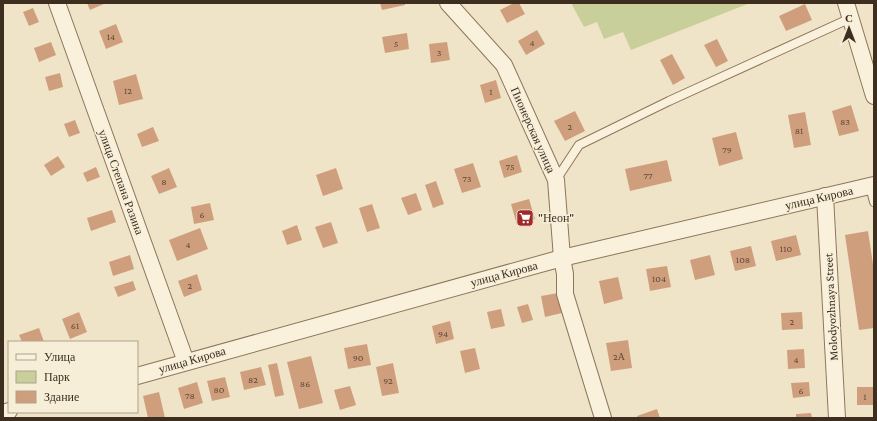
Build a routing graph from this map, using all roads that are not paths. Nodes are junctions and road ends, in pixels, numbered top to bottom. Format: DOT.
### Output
graph roads {
  1 [pos="57,3"];
  2 [pos="448,3"];
  3 [pos="846,3"];
  4 [pos="851,18"];
  5 [pos="874,96"];
  6 [pos="556,180"];
  7 [pos="872,185"];
  8 [pos="825,196"];
  9 [pos="874,202"];
  10 [pos="562,258"];
  11 [pos="186,362"];
  12 [pos="138,376"];
  13 [pos="603,418"];
  14 [pos="837,418"];
  1 -- 11 [label="street, улица Степана Разина"];
  2 -- 6 [label="street, Пионерская улица"];
  3 -- 4 [label="street"];
  4 -- 5 [label="street"];
  4 -- 6 [label="lane"];
  6 -- 10 [label="street, Пионерская улица"];
  7 -- 8 [label="street, улица Кирова"];
  7 -- 9 [label="lane"];
  8 -- 10 [label="street, улица Кирова"];
  8 -- 14 [label="street, Molodyozhnaya Street"];
  10 -- 11 [label="street, улица Кирова"];
  10 -- 13 [label="street, Пионерская улица"];
  11 -- 12 [label="street, улица Кирова"];
}
